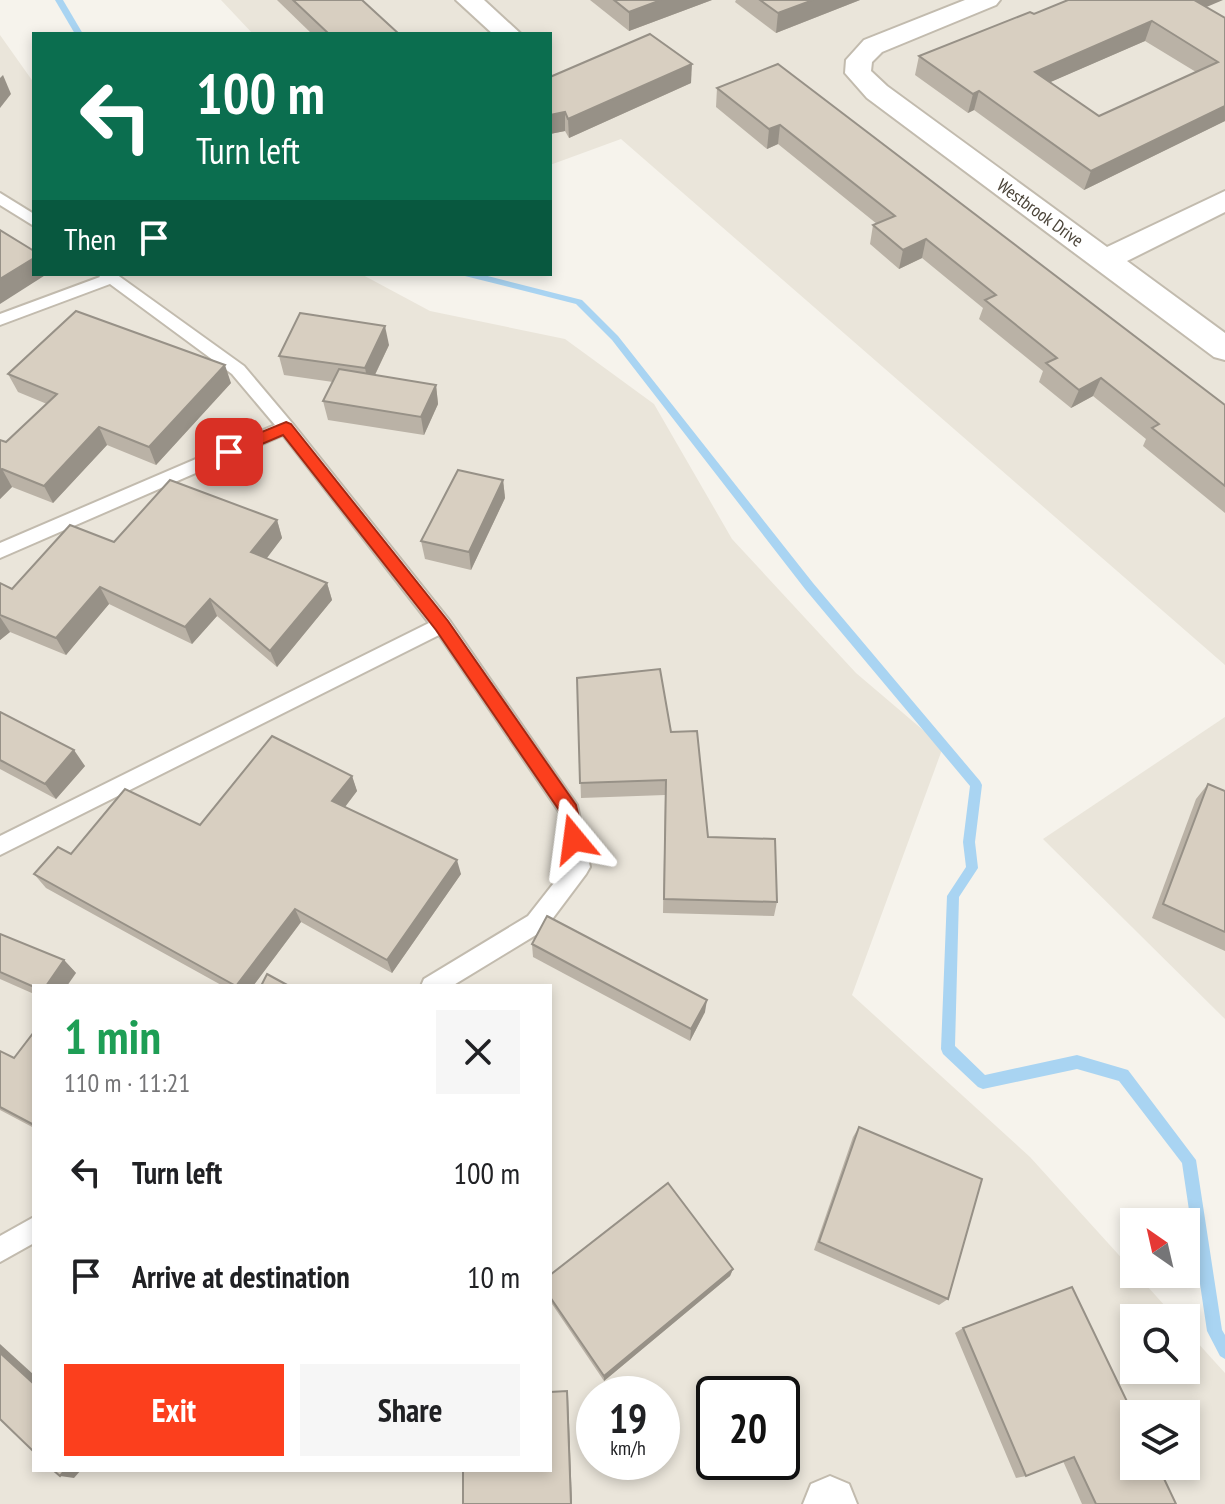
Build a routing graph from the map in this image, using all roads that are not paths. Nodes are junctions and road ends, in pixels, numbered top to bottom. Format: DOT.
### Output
graph roads {
  1 [pos="469,0"];
  2 [pos="987,0"];
  3 [pos="506,32"];
  4 [pos="0,198"];
  5 [pos="1225,200"];
  6 [pos="28,217"];
  7 [pos="0,221"];
  8 [pos="1105,260"];
  9 [pos="108,276"];
  10 [pos="0,320"];
  11 [pos="1225,349"];
  12 [pos="286,427"];
  13 [pos="0,551"];
  14 [pos="442,625"];
  15 [pos="0,846"];
  16 [pos="435,984"];
  17 [pos="32,1230"];
  18 [pos="0,1250"];
  1 -- 3 [label="street"];
  2 -- 8 [label="street, Westbrook Drive"];
  4 -- 6 [label="lane"];
  5 -- 8 [label="street"];
  6 -- 7 [label="lane"];
  8 -- 11 [label="street, Westbrook Drive"];
  9 -- 10 [label="lane"];
  9 -- 12 [label="lane"];
  12 -- 13 [label="lane"];
  12 -- 14 [label="lane"];
  14 -- 15 [label="lane"];
  14 -- 16 [label="lane"];
  17 -- 18 [label="lane"];
}
